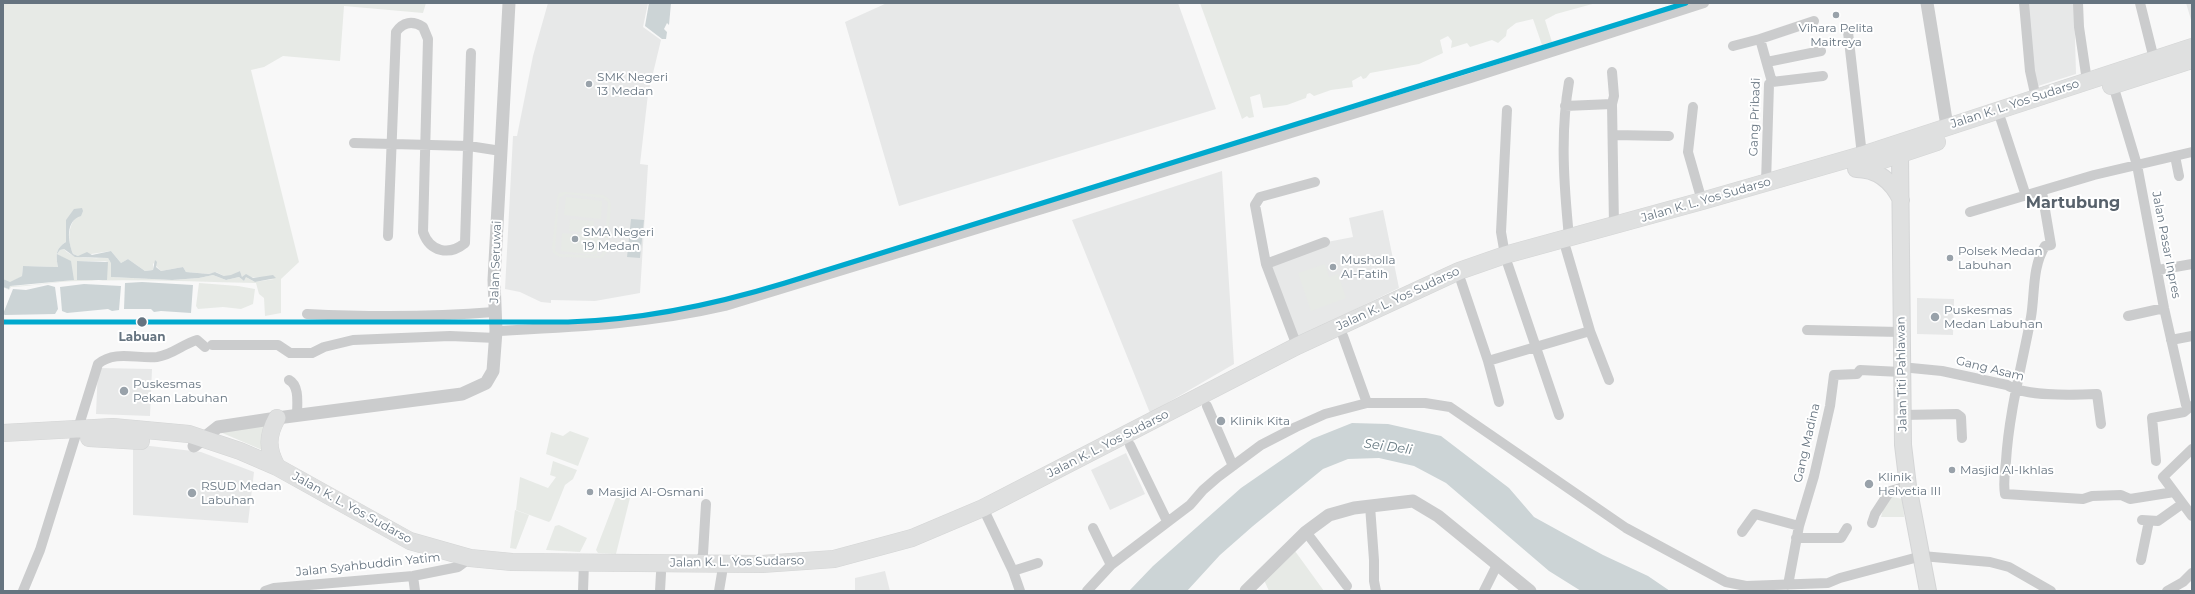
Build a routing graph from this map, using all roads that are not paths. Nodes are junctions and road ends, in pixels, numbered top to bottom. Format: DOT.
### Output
graph roads {
  1 [pos="509,3"];
  2 [pos="1704,3"];
  3 [pos="1927,3"];
  4 [pos="2024,3"];
  5 [pos="2078,3"];
  6 [pos="2140,3"];
  7 [pos="1691,5"];
  8 [pos="1814,21"];
  9 [pos="1848,32"];
  10 [pos="1760,39"];
  11 [pos="1733,46"];
  12 [pos="2192,47"];
  13 [pos="1821,51"];
  14 [pos="472,53"];
  15 [pos="2192,60"];
  16 [pos="1767,62"];
  17 [pos="2156,65"];
  18 [pos="1612,72"];
  19 [pos="1823,76"];
  20 [pos="2088,81"];
  21 [pos="1569,82"];
  22 [pos="1772,82"];
  23 [pos="2113,85"];
  24 [pos="2036,98"];
  25 [pos="1612,104"];
  26 [pos="1565,106"];
  27 [pos="1693,107"];
  28 [pos="1507,110"];
  29 [pos="2006,115"];
  30 [pos="1947,126"];
  31 [pos="1614,135"];
  32 [pos="1669,136"];
  33 [pos="354,143"];
  34 [pos="391,144"];
  35 [pos="425,145"];
  36 [pos="469,146"];
  37 [pos="1899,149"];
  38 [pos="501,150"];
  39 [pos="2192,152"];
  40 [pos="2175,156"];
  41 [pos="1859,162"];
  42 [pos="2137,165"];
  43 [pos="2179,176"];
  44 [pos="1315,182"];
  45 [pos="1766,183"];
  46 [pos="2042,192"];
  47 [pos="2026,196"];
  48 [pos="1901,200"];
  49 [pos="1702,201"];
  50 [pos="1970,212"];
  51 [pos="1614,226"];
  52 [pos="388,236"];
  53 [pos="1325,242"];
  54 [pos="1568,243"];
  55 [pos="1507,260"];
  56 [pos="1266,264"];
  57 [pos="2192,264"];
  58 [pos="2158,270"];
  59 [pos="1461,281"];
  60 [pos="2164,308"];
  61 [pos="494,312"];
  62 [pos="307,314"];
  63 [pos="2128,316"];
  64 [pos="1807,330"];
  65 [pos="1590,331"];
  66 [pos="1900,332"];
  67 [pos="496,335"];
  68 [pos="1343,336"];
  69 [pos="2192,336"];
  70 [pos="2171,340"];
  71 [pos="1297,346"];
  72 [pos="1535,346"];
  73 [pos="1488,361"];
  74 [pos="1901,369"];
  75 [pos="289,380"];
  76 [pos="1609,380"];
  77 [pos="2015,390"];
  78 [pos="1499,402"];
  79 [pos="1367,403"];
  80 [pos="1207,406"];
  81 [pos="2191,407"];
  82 [pos="1559,415"];
  83 [pos="1902,415"];
  84 [pos="297,416"];
  85 [pos="277,418"];
  86 [pos="2102,424"];
  87 [pos="3,433"];
  88 [pos="77,433"];
  89 [pos="1962,438"];
  90 [pos="198,442"];
  91 [pos="3,444"];
  92 [pos="1130,444"];
  93 [pos="2192,449"];
  94 [pos="2156,461"];
  95 [pos="1233,466"];
  96 [pos="277,467"];
  97 [pos="1908,486"];
  98 [pos="2174,492"];
  99 [pos="706,504"];
  100 [pos="2182,504"];
  101 [pos="1370,506"];
  102 [pos="985,512"];
  103 [pos="2192,516"];
  104 [pos="1167,521"];
  105 [pos="1872,523"];
  106 [pos="1799,526"];
  107 [pos="1093,528"];
  108 [pos="1847,528"];
  109 [pos="1306,532"];
  110 [pos="1742,532"];
  111 [pos="1796,538"];
  112 [pos="1922,556"];
  113 [pos="2141,560"];
  114 [pos="464,562"];
  115 [pos="1038,563"];
  116 [pos="699,564"];
  117 [pos="1497,565"];
  118 [pos="1111,566"];
  119 [pos="584,568"];
  120 [pos="1013,571"];
  121 [pos="661,573"];
  122 [pos="722,573"];
  123 [pos="2192,573"];
  124 [pos="413,576"];
  125 [pos="1788,584"];
  126 [pos="1347,586"];
  127 [pos="1927,586"];
  128 [pos="1523,589"];
  129 [pos="1018,590"];
  130 [pos="23,591"];
  131 [pos="265,591"];
  132 [pos="415,591"];
  133 [pos="583,591"];
  134 [pos="660,591"];
  135 [pos="719,591"];
  136 [pos="1087,591"];
  137 [pos="1246,591"];
  138 [pos="1376,591"];
  139 [pos="1484,591"];
  140 [pos="2051,591"];
  141 [pos="2167,591"];
  1 -- 38 [label="street, Jalan Seruwai"];
  2 -- 7 [label="street"];
  3 -- 30 [label="street"];
  4 -- 24 [label="street"];
  5 -- 20 [label="street"];
  6 -- 17 [label="street"];
  7 -- 67 [label="street"];
  8 -- 10 [label="street"];
  9 -- 41 [label="street"];
  10 -- 11 [label="street"];
  10 -- 16 [label="street, Gang Pribadi"];
  12 -- 17 [label="highway, Jalan K. L. Yos Sudarso"];
  13 -- 16 [label="street"];
  14 -- 36 [label="street"];
  15 -- 17 [label="highway, Jalan K. L. Yos Sudarso"];
  16 -- 22 [label="street, Gang Pribadi"];
  17 -- 20 [label="highway, Jalan K. L. Yos Sudarso"];
  17 -- 23 [label="highway, Jalan K. L. Yos Sudarso"];
  18 -- 25 [label="street"];
  19 -- 22 [label="street"];
  20 -- 24 [label="highway, Jalan K. L. Yos Sudarso"];
  21 -- 26 [label="street"];
  22 -- 45 [label="street, Gang Pribadi"];
  23 -- 29 [label="highway, Jalan K. L. Yos Sudarso"];
  23 -- 42 [label="street, Jalan Pasar Inpres"];
  24 -- 29 [label="highway, Jalan K. L. Yos Sudarso"];
  25 -- 26 [label="street"];
  25 -- 31 [label="street"];
  26 -- 54 [label="street"];
  27 -- 49 [label="street"];
  28 -- 55 [label="street"];
  29 -- 30 [label="highway, Jalan K. L. Yos Sudarso"];
  29 -- 37 [label="highway, Jalan K. L. Yos Sudarso"];
  29 -- 47 [label="street"];
  30 -- 37 [label="highway, Jalan K. L. Yos Sudarso"];
  31 -- 32 [label="street"];
  31 -- 51 [label="street"];
  33 -- 34 [label="street"];
  34 -- 35 [label="street"];
  34 -- 35 [label="street"];
  34 -- 52 [label="street"];
  35 -- 36 [label="street"];
  35 -- 36 [label="street"];
  36 -- 38 [label="street"];
  37 -- 41 [label="highway, Jalan K. L. Yos Sudarso"];
  37 -- 48 [label="main road, Jalan Titi Pahlawan"];
  38 -- 61 [label="street, Jalan Seruwai"];
  39 -- 40 [label="street"];
  40 -- 42 [label="street"];
  40 -- 43 [label="street"];
  41 -- 45 [label="highway, Jalan K. L. Yos Sudarso"];
  41 -- 48 [label="main road"];
  41 -- 54 [label="highway, Jalan K. L. Yos Sudarso"];
  42 -- 46 [label="street"];
  42 -- 58 [label="street, Jalan Pasar Inpres"];
  44 -- 56 [label="street"];
  45 -- 49 [label="highway, Jalan K. L. Yos Sudarso"];
  46 -- 47 [label="street"];
  46 -- 77 [label="street"];
  47 -- 50 [label="street"];
  48 -- 66 [label="main road, Jalan Titi Pahlawan"];
  49 -- 51 [label="highway, Jalan K. L. Yos Sudarso"];
  51 -- 54 [label="highway, Jalan K. L. Yos Sudarso"];
  53 -- 56 [label="street"];
  54 -- 55 [label="highway, Jalan K. L. Yos Sudarso"];
  54 -- 65 [label="street"];
  55 -- 59 [label="highway, Jalan K. L. Yos Sudarso"];
  55 -- 71 [label="highway, Jalan K. L. Yos Sudarso"];
  55 -- 72 [label="street"];
  56 -- 71 [label="street"];
  57 -- 58 [label="street"];
  58 -- 60 [label="street, Jalan Pasar Inpres"];
  59 -- 68 [label="highway, Jalan K. L. Yos Sudarso"];
  59 -- 73 [label="street"];
  60 -- 63 [label="street"];
  60 -- 70 [label="street, Jalan Pasar Inpres"];
  61 -- 62 [label="street"];
  61 -- 67 [label="street, Jalan Seruwai"];
  64 -- 66 [label="street"];
  65 -- 72 [label="street"];
  65 -- 76 [label="street"];
  66 -- 74 [label="main road, Jalan Titi Pahlawan"];
  67 -- 84 [label="street, Jalan Seruwai"];
  67 -- 88 [label="street"];
  68 -- 79 [label="street"];
  68 -- 80 [label="highway, Jalan K. L. Yos Sudarso"];
  69 -- 70 [label="street"];
  70 -- 81 [label="street, Jalan Pasar Inpres"];
  71 -- 102 [label="highway, Jalan K. L. Yos Sudarso"];
  72 -- 73 [label="street"];
  72 -- 82 [label="street"];
  73 -- 78 [label="street"];
  74 -- 77 [label="street, Gang Asam"];
  74 -- 83 [label="main road, Jalan Titi Pahlawan"];
  74 -- 106 [label="street, Gang Madina"];
  75 -- 84 [label="street"];
  77 -- 86 [label="street, Gang Asam"];
  77 -- 98 [label="street"];
  79 -- 95 [label="street"];
  79 -- 125 [label="street"];
  80 -- 92 [label="highway, Jalan K. L. Yos Sudarso"];
  80 -- 95 [label="street"];
  81 -- 94 [label="street"];
  83 -- 89 [label="street"];
  83 -- 97 [label="main road, Jalan Titi Pahlawan"];
  84 -- 85 [label="street, Jalan Seruwai"];
  85 -- 90 [label="street, Jalan Seruwai"];
  85 -- 96 [label="highway"];
  87 -- 88 [label="highway, Jalan K. L. Yos Sudarso"];
  88 -- 90 [label="highway, Jalan K. L. Yos Sudarso"];
  88 -- 91 [label="highway, Jalan K. L. Yos Sudarso"];
  88 -- 130 [label="street"];
  90 -- 96 [label="highway, Jalan K. L. Yos Sudarso"];
  90 -- 114 [label="highway, Jalan K. L. Yos Sudarso"];
  92 -- 102 [label="highway, Jalan K. L. Yos Sudarso"];
  92 -- 104 [label="street"];
  93 -- 98 [label="street"];
  95 -- 104 [label="street"];
  96 -- 114 [label="highway, Jalan K. L. Yos Sudarso"];
  97 -- 105 [label="street"];
  97 -- 112 [label="main road, Jalan Titi Pahlawan"];
  98 -- 100 [label="street"];
  99 -- 116 [label="street"];
  100 -- 103 [label="street"];
  100 -- 113 [label="street"];
  101 -- 109 [label="street"];
  101 -- 117 [label="street"];
  101 -- 138 [label="street"];
  102 -- 116 [label="highway, Jalan K. L. Yos Sudarso"];
  102 -- 120 [label="street"];
  102 -- 122 [label="highway, Jalan K. L. Yos Sudarso"];
  104 -- 118 [label="street"];
  106 -- 110 [label="street"];
  106 -- 111 [label="street, Gang Madina"];
  107 -- 118 [label="street"];
  108 -- 111 [label="street"];
  109 -- 126 [label="street"];
  109 -- 137 [label="street"];
  111 -- 125 [label="street, Gang Madina"];
  112 -- 125 [label="street"];
  112 -- 127 [label="main road, Jalan Titi Pahlawan"];
  112 -- 140 [label="street"];
  114 -- 119 [label="highway, Jalan K. L. Yos Sudarso"];
  114 -- 124 [label="street, Jalan Syahbuddin Yatim"];
  115 -- 120 [label="street"];
  116 -- 119 [label="highway, Jalan K. L. Yos Sudarso"];
  117 -- 128 [label="street"];
  117 -- 139 [label="street"];
  118 -- 136 [label="street"];
  119 -- 121 [label="highway, Jalan K. L. Yos Sudarso"];
  119 -- 133 [label="street"];
  120 -- 129 [label="street"];
  121 -- 122 [label="highway, Jalan K. L. Yos Sudarso"];
  121 -- 134 [label="street"];
  122 -- 135 [label="street"];
  123 -- 141 [label="street"];
  124 -- 131 [label="street, Jalan Syahbuddin Yatim"];
  124 -- 132 [label="street"];
}
